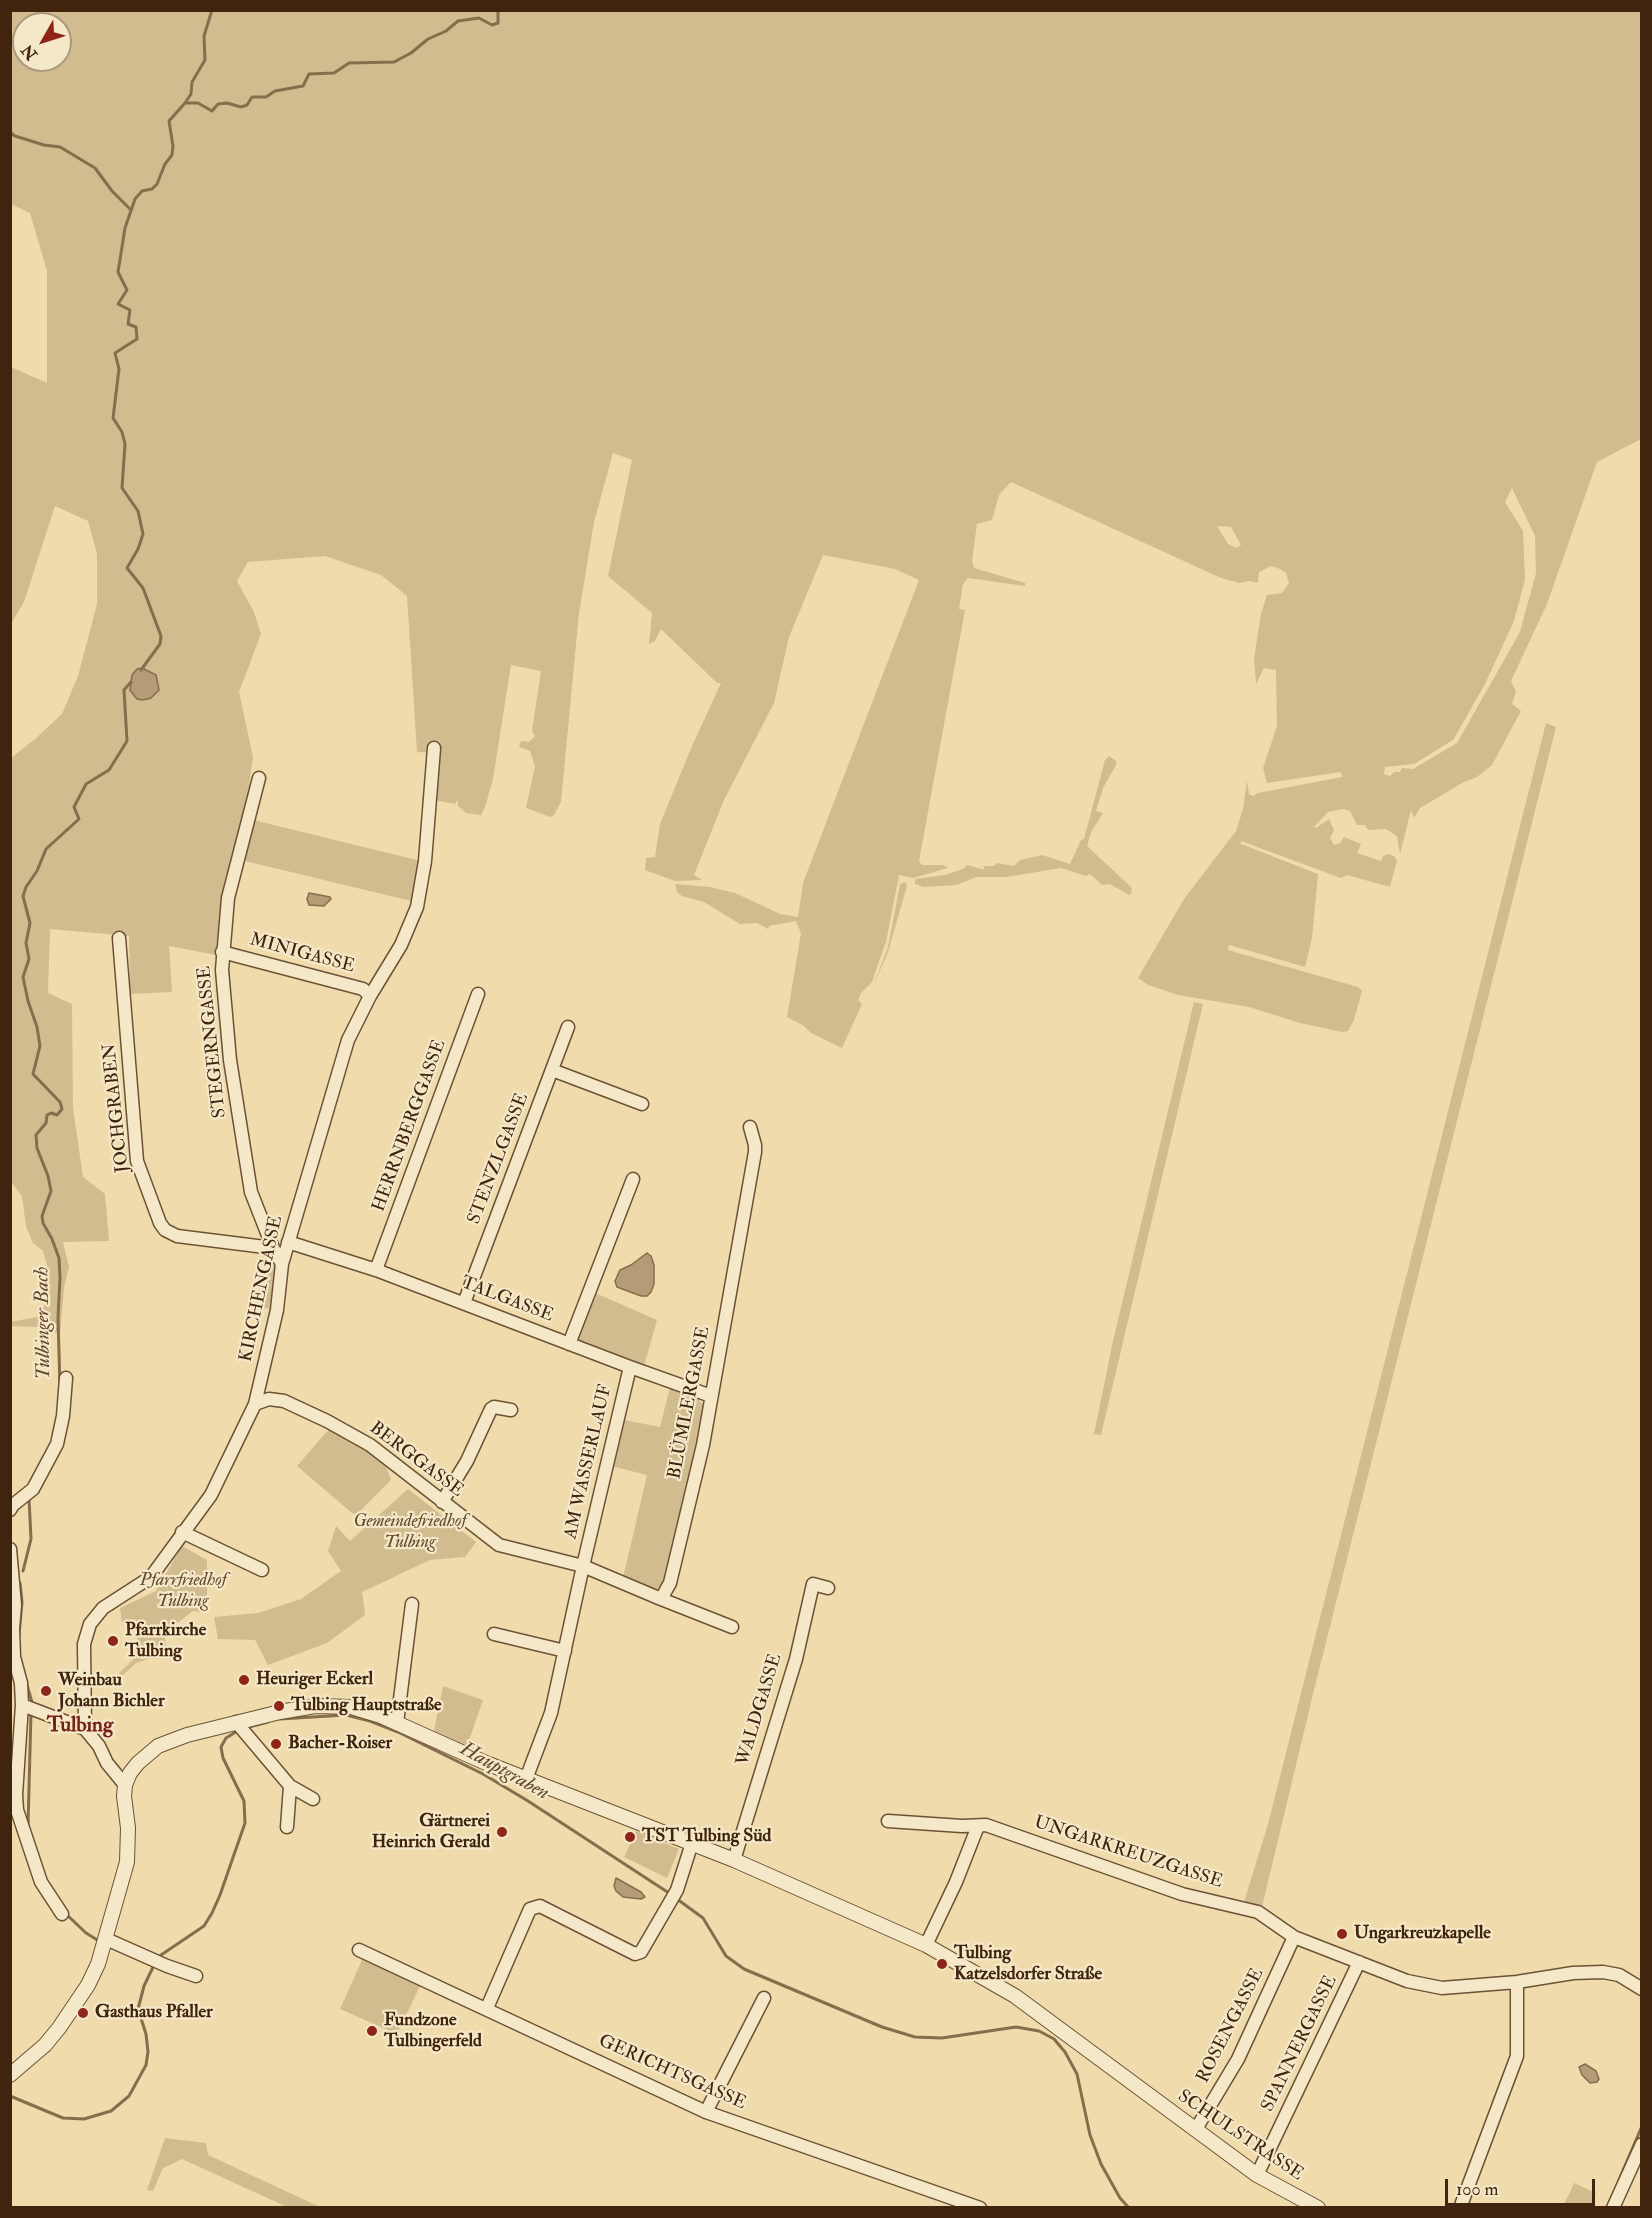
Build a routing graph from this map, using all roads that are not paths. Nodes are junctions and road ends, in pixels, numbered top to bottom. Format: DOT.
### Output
graph roads {
  1 [pos="434,748"];
  2 [pos="259,778"];
  3 [pos="119,938"];
  4 [pos="222,952"];
  5 [pos="478,994"];
  6 [pos="370,996"];
  7 [pos="568,1027"];
  8 [pos="552,1070"];
  9 [pos="642,1104"];
  10 [pos="750,1127"];
  11 [pos="633,1179"];
  12 [pos="288,1242"];
  13 [pos="273,1248"];
  14 [pos="282,1264"];
  15 [pos="376,1270"];
  16 [pos="464,1303"];
  17 [pos="568,1344"];
  18 [pos="630,1367"];
  19 [pos="66,1378"];
  20 [pos="711,1396"];
  21 [pos="255,1404"];
  22 [pos="511,1410"];
  23 [pos="442,1502"];
  24 [pos="10,1510"];
  25 [pos="182,1532"];
  26 [pos="10,1549"];
  27 [pos="583,1566"];
  28 [pos="261,1570"];
  29 [pos="828,1588"];
  30 [pos="662,1599"];
  31 [pos="412,1604"];
  32 [pos="732,1627"];
  33 [pos="494,1634"];
  34 [pos="565,1651"];
  35 [pos="22,1705"];
  36 [pos="236,1722"];
  37 [pos="398,1723"];
  38 [pos="85,1729"];
  39 [pos="526,1779"];
  40 [pos="125,1785"];
  41 [pos="290,1786"];
  42 [pos="313,1799"];
  43 [pos="888,1821"];
  44 [pos="978,1826"];
  45 [pos="287,1827"];
  46 [pos="692,1843"];
  47 [pos="734,1860"];
  48 [pos="62,1914"];
  49 [pos="1294,1937"];
  50 [pos="106,1939"];
  51 [pos="926,1945"];
  52 [pos="359,1950"];
  53 [pos="1359,1962"];
  54 [pos="196,1976"];
  55 [pos="1517,1982"];
  56 [pos="1641,1989"];
  57 [pos="764,1998"];
  58 [pos="487,2008"];
  59 [pos="10,2075"];
  60 [pos="706,2112"];
  61 [pos="1196,2129"];
  62 [pos="1641,2144"];
  63 [pos="1257,2175"];
  64 [pos="980,2208"];
  65 [pos="1318,2208"];
  66 [pos="1460,2208"];
  67 [pos="1613,2208"];
  1 -- 6 [label="street, KIRCHENGASSE"];
  2 -- 4 [label="street, STEGERNGASSE"];
  3 -- 13 [label="street, JOCHGRABEN"];
  4 -- 6 [label="street, MINIGASSE"];
  4 -- 13 [label="street, STEGERNGASSE"];
  5 -- 15 [label="street, HERRNBERGGASSE"];
  6 -- 12 [label="street, KIRCHENGASSE"];
  7 -- 8 [label="street, STENZLGASSE"];
  8 -- 9 [label="street"];
  8 -- 16 [label="street, STENZLGASSE"];
  10 -- 20 [label="street, BLÜMLERGASSE"];
  11 -- 17 [label="street"];
  12 -- 14 [label="street, KIRCHENGASSE"];
  12 -- 15 [label="street, TALGASSE"];
  13 -- 14 [label="street, STEGERNGASSE"];
  14 -- 21 [label="street, KIRCHENGASSE"];
  15 -- 16 [label="street, TALGASSE"];
  16 -- 17 [label="street, TALGASSE"];
  17 -- 18 [label="street, TALGASSE"];
  18 -- 20 [label="street, TALGASSE"];
  18 -- 27 [label="street, AM WASSERLAUF"];
  19 -- 24 [label="street"];
  20 -- 30 [label="street, BLÜMLERGASSE"];
  21 -- 23 [label="street, BERGGASSE"];
  21 -- 25 [label="street, KIRCHENGASSE"];
  22 -- 23 [label="street"];
  23 -- 27 [label="street, BERGGASSE"];
  25 -- 28 [label="street"];
  25 -- 38 [label="street, KIRCHENGASSE"];
  26 -- 35 [label="street"];
  27 -- 30 [label="street"];
  27 -- 34 [label="street"];
  29 -- 47 [label="street, WALDGASSE"];
  30 -- 32 [label="street"];
  31 -- 37 [label="street"];
  33 -- 34 [label="street"];
  34 -- 39 [label="street"];
  35 -- 38 [label="street"];
  35 -- 48 [label="street"];
  36 -- 37 [label="street, SCHULSTRASSE"];
  36 -- 40 [label="street, SCHULSTRASSE"];
  36 -- 41 [label="street"];
  37 -- 39 [label="street, SCHULSTRASSE"];
  38 -- 40 [label="street"];
  39 -- 46 [label="street, SCHULSTRASSE"];
  40 -- 50 [label="street"];
  41 -- 42 [label="street"];
  41 -- 45 [label="street"];
  43 -- 44 [label="street, UNGARKREUZGASSE"];
  44 -- 49 [label="street, UNGARKREUZGASSE"];
  44 -- 51 [label="street"];
  46 -- 47 [label="street, SCHULSTRASSE"];
  46 -- 58 [label="street"];
  47 -- 51 [label="street, SCHULSTRASSE"];
  49 -- 53 [label="street, UNGARKREUZGASSE"];
  49 -- 61 [label="street, ROSENGASSE"];
  50 -- 54 [label="street"];
  50 -- 59 [label="street"];
  51 -- 61 [label="street, SCHULSTRASSE"];
  52 -- 58 [label="street, GERICHTSGASSE"];
  53 -- 55 [label="street, UNGARKREUZGASSE"];
  53 -- 63 [label="street, SPANNERGASSE"];
  55 -- 56 [label="street, UNGARKREUZGASSE"];
  55 -- 66 [label="street"];
  57 -- 60 [label="street"];
  58 -- 60 [label="street, GERICHTSGASSE"];
  60 -- 64 [label="street, GERICHTSGASSE"];
  61 -- 63 [label="street, SCHULSTRASSE"];
  62 -- 67 [label="street"];
  63 -- 65 [label="street, SCHULSTRASSE"];
}
